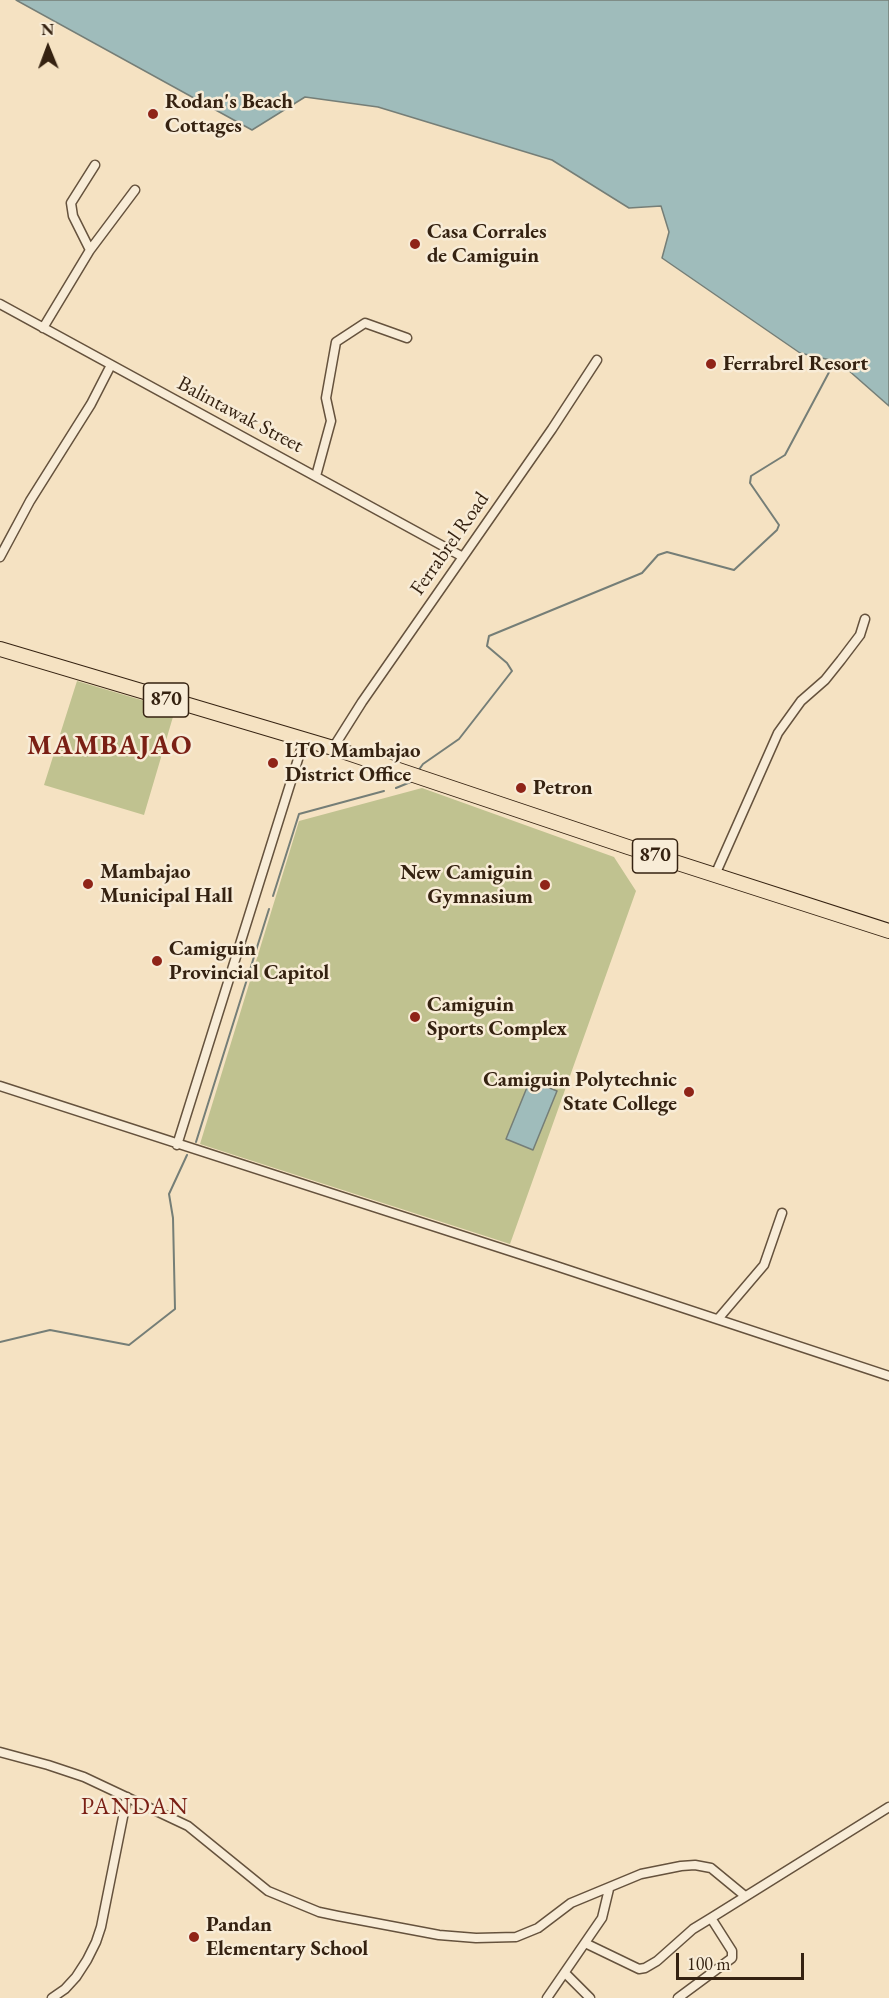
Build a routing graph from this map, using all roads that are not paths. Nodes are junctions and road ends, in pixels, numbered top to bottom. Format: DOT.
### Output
graph roads {
  1 [pos="95,165"];
  2 [pos="135,189"];
  3 [pos="90,250"];
  4 [pos="0,304"];
  5 [pos="43,328"];
  6 [pos="407,338"];
  7 [pos="597,360"];
  8 [pos="111,365"];
  9 [pos="316,476"];
  10 [pos="0,557"];
  11 [pos="463,557"];
  12 [pos="865,620"];
  13 [pos="0,649"];
  14 [pos="304,740"];
  15 [pos="333,748"];
  16 [pos="715,875"];
  17 [pos="889,932"];
  18 [pos="0,1086"];
  19 [pos="177,1145"];
  20 [pos="782,1213"];
  21 [pos="718,1319"];
  22 [pos="889,1376"];
  23 [pos="0,1752"];
  24 [pos="127,1797"];
  25 [pos="889,1807"];
  26 [pos="609,1888"];
  27 [pos="744,1896"];
  28 [pos="711,1917"];
  29 [pos="585,1943"];
  30 [pos="565,1973"];
  31 [pos="52,1998"];
  32 [pos="547,1998"];
  33 [pos="590,1998"];
  34 [pos="678,1998"];
  1 -- 3 [label="street"];
  2 -- 3 [label="street"];
  3 -- 5 [label="street"];
  4 -- 5 [label="street, Balintawak Street"];
  5 -- 8 [label="street, Balintawak Street"];
  6 -- 9 [label="street"];
  7 -- 11 [label="street, Ferrabrel Road"];
  8 -- 9 [label="street, Balintawak Street"];
  8 -- 10 [label="street"];
  9 -- 11 [label="street, Balintawak Street"];
  11 -- 15 [label="street, Ferrabrel Road"];
  12 -- 16 [label="street"];
  13 -- 14 [label="main road, 870"];
  14 -- 15 [label="main road, 870"];
  14 -- 19 [label="street"];
  15 -- 16 [label="main road, 870"];
  16 -- 17 [label="main road, 870"];
  18 -- 19 [label="street"];
  19 -- 21 [label="street"];
  20 -- 21 [label="street"];
  21 -- 22 [label="street"];
  23 -- 24 [label="street"];
  24 -- 26 [label="street"];
  24 -- 31 [label="street"];
  25 -- 27 [label="street"];
  26 -- 27 [label="street"];
  26 -- 29 [label="street"];
  27 -- 28 [label="street"];
  28 -- 29 [label="street"];
  28 -- 34 [label="street"];
  29 -- 30 [label="street"];
  30 -- 32 [label="street"];
  30 -- 33 [label="street"];
}
